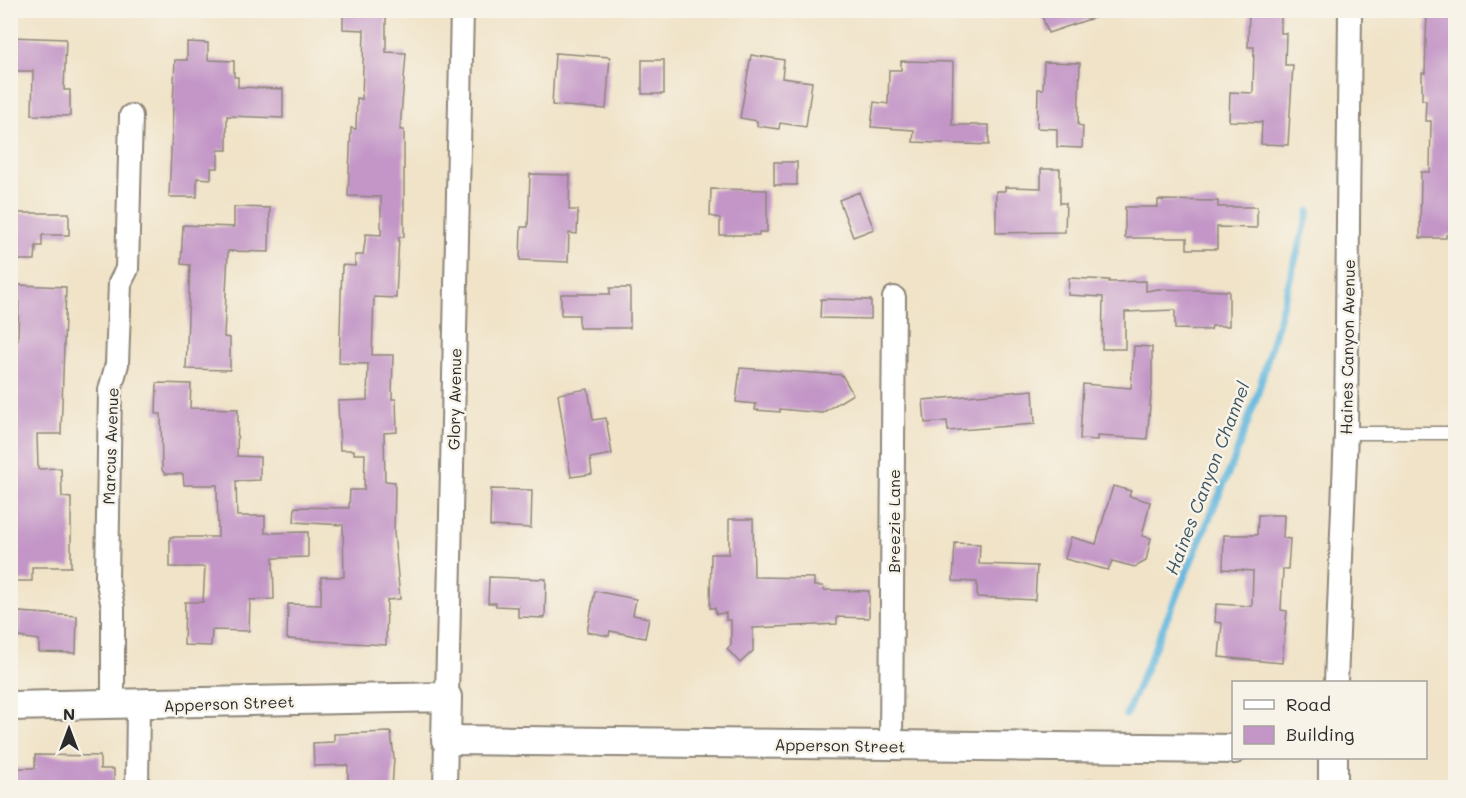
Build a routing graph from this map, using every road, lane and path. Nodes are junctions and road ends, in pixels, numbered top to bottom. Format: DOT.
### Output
graph roads {
  1 [pos="462,10"];
  2 [pos="1350,10"];
  3 [pos="131,116"];
  4 [pos="894,298"];
  5 [pos="1455,432"];
  6 [pos="1346,433"];
  7 [pos="1336,681"];
  8 [pos="447,697"];
  9 [pos="125,705"];
  10 [pos="10,706"];
  11 [pos="446,740"];
  12 [pos="891,745"];
  13 [pos="1232,749"];
  14 [pos="1333,759"];
  15 [pos="137,788"];
  16 [pos="445,788"];
  17 [pos="1333,788"];
  1 -- 8 [label="street, Glory Avenue"];
  2 -- 6 [label="street, Haines Canyon Avenue"];
  3 -- 9 [label="street, Marcus Avenue"];
  4 -- 12 [label="street, Breezie Lane"];
  5 -- 6 [label="lane"];
  6 -- 7 [label="street, Haines Canyon Avenue"];
  8 -- 9 [label="street, Apperson Street"];
  8 -- 11 [label="street, Glory Avenue"];
  9 -- 10 [label="street, Apperson Street"];
  9 -- 15 [label="street, Marcus Avenue"];
  11 -- 12 [label="street, Apperson Street"];
  11 -- 16 [label="street, Glory Avenue"];
  12 -- 13 [label="street, Apperson Street"];
  14 -- 17 [label="street"];
}
